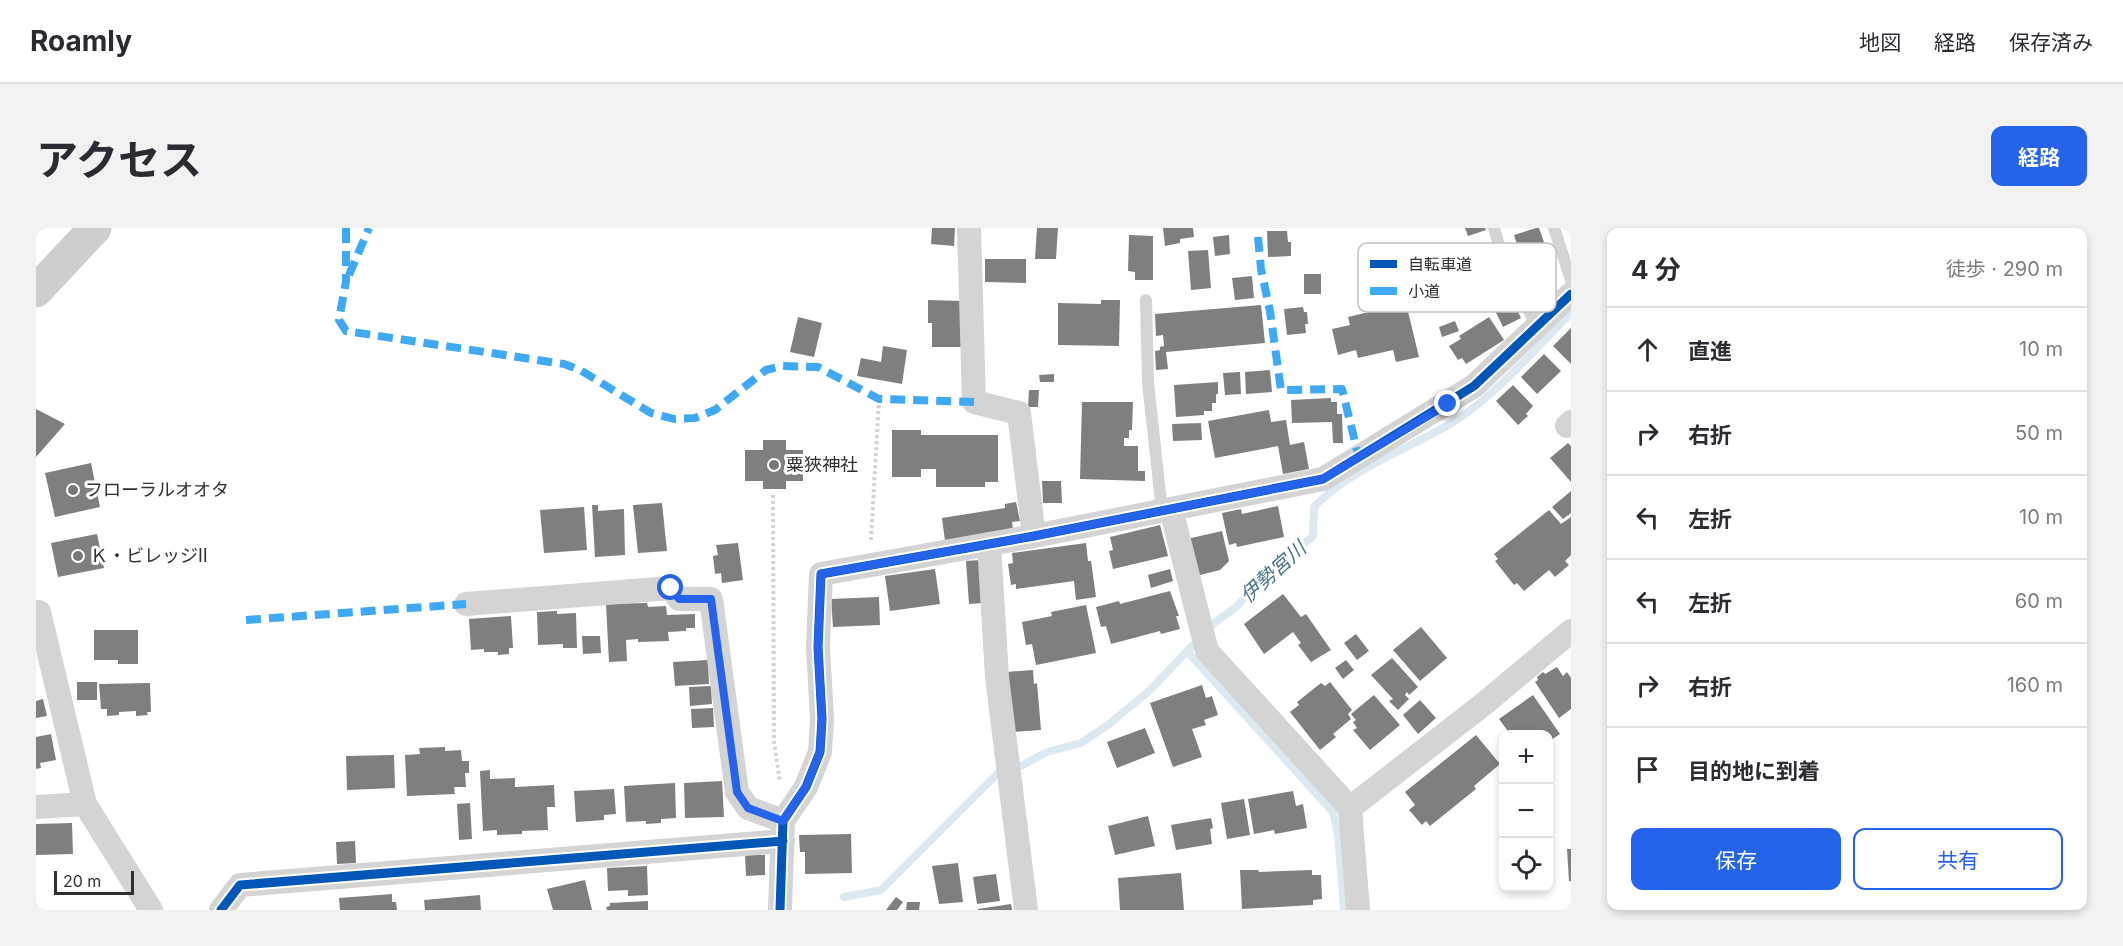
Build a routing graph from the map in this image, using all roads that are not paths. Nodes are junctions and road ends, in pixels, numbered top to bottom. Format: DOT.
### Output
graph roads {
  1 [pos="96,228"];
  2 [pos="969,228"];
  3 [pos="1494,228"];
  4 [pos="1554,228"];
  5 [pos="1498,243"];
  6 [pos="36,291"];
  7 [pos="1570,294"];
  8 [pos="1146,300"];
  9 [pos="1556,308"];
  10 [pos="1530,312"];
  11 [pos="1552,312"];
  12 [pos="1540,324"];
  13 [pos="1166,510"];
  14 [pos="1034,536"];
  15 [pos="989,544"];
  16 [pos="466,604"];
  17 [pos="37,608"];
  18 [pos="1571,631"];
  19 [pos="85,804"];
  20 [pos="36,807"];
  21 [pos="1350,808"];
  22 [pos="786,823"];
  23 [pos="151,910"];
  24 [pos="221,910"];
  25 [pos="780,910"];
  26 [pos="1026,910"];
  27 [pos="1358,910"];
  1 -- 6 [label="street"];
  2 -- 14 [label="street"];
  3 -- 5 [label="lane"];
  4 -- 7 [label="lane"];
  7 -- 9 [label="street"];
  8 -- 13 [label="lane"];
  10 -- 12 [label="lane"];
  11 -- 12 [label="street"];
  12 -- 13 [label="street"];
  13 -- 14 [label="street"];
  13 -- 21 [label="street"];
  14 -- 15 [label="street"];
  15 -- 22 [label="street"];
  15 -- 26 [label="street"];
  16 -- 22 [label="street"];
  17 -- 19 [label="street"];
  18 -- 21 [label="street"];
  19 -- 20 [label="street"];
  19 -- 23 [label="street"];
  21 -- 27 [label="street"];
  22 -- 24 [label="street"];
  22 -- 25 [label="street"];
}
